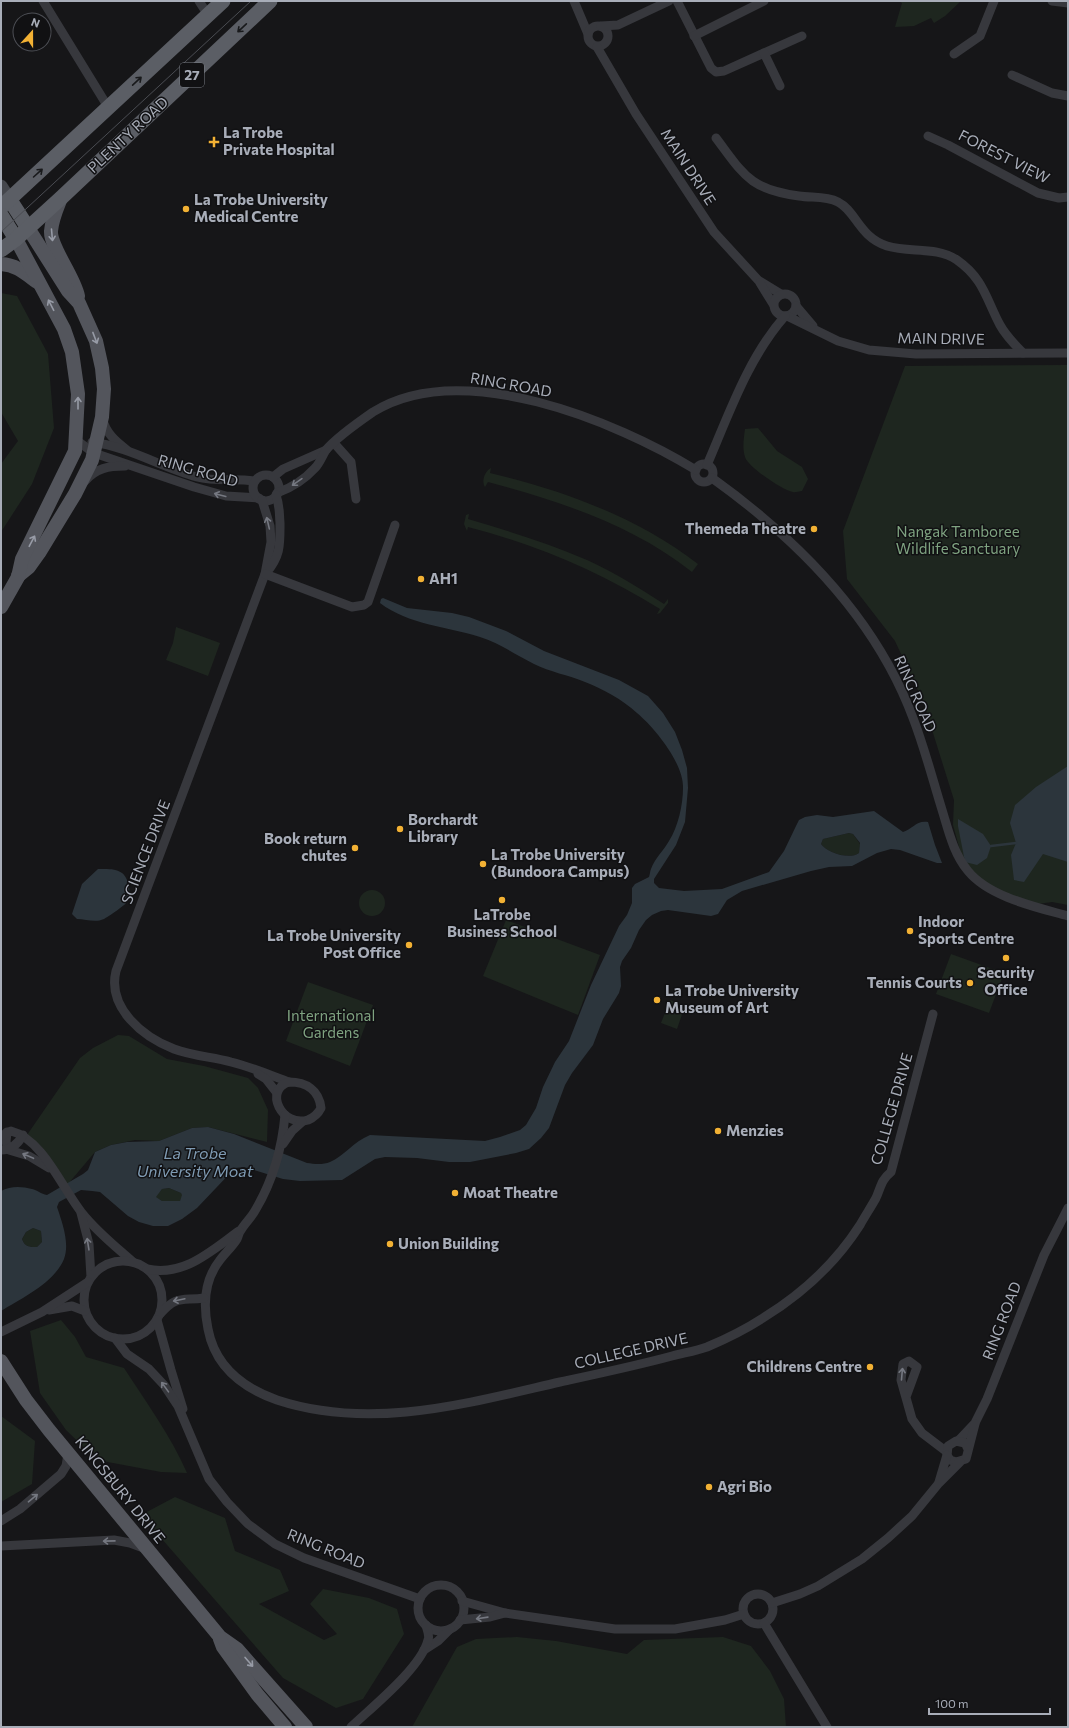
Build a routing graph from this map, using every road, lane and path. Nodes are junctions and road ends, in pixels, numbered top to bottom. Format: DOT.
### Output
graph roads {
  1 [pos="43,1"];
  2 [pos="199,1"];
  3 [pos="223,1"];
  4 [pos="270,1"];
  5 [pos="574,1"];
  6 [pos="669,1"];
  7 [pos="676,1"];
  8 [pos="764,1"];
  9 [pos="994,1"];
  10 [pos="1052,1"];
  11 [pos="1068,3"];
  12 [pos="578,11"];
  13 [pos="208,16"];
  14 [pos="618,25"];
  15 [pos="598,26"];
  16 [pos="588,34"];
  17 [pos="694,36"];
  18 [pos="802,36"];
  19 [pos="608,39"];
  20 [pos="597,46"];
  21 [pos="764,53"];
  22 [pos="954,54"];
  23 [pos="606,60"];
  24 [pos="1012,75"];
  25 [pos="780,86"];
  26 [pos="1068,96"];
  27 [pos="108,107"];
  28 [pos="928,136"];
  29 [pos="716,138"];
  30 [pos="1,186"];
  31 [pos="1068,197"];
  32 [pos="61,198"];
  33 [pos="6,203"];
  34 [pos="1,215"];
  35 [pos="28,228"];
  36 [pos="16,239"];
  37 [pos="1,250"];
  38 [pos="1,264"];
  39 [pos="758,280"];
  40 [pos="42,286"];
  41 [pos="781,294"];
  42 [pos="79,302"];
  43 [pos="796,306"];
  44 [pos="774,307"];
  45 [pos="786,316"];
  46 [pos="817,330"];
  47 [pos="770,333"];
  48 [pos="1023,353"];
  49 [pos="1068,353"];
  50 [pos="102,417"];
  51 [pos="76,440"];
  52 [pos="334,443"];
  53 [pos="95,448"];
  54 [pos="326,450"];
  55 [pos="132,453"];
  56 [pos="131,465"];
  57 [pos="708,465"];
  58 [pos="696,470"];
  59 [pos="273,477"];
  60 [pos="712,478"];
  61 [pos="254,481"];
  62 [pos="75,494"];
  63 [pos="277,494"];
  64 [pos="260,499"];
  65 [pos="356,499"];
  66 [pos="395,525"];
  67 [pos="271,542"];
  68 [pos="281,543"];
  69 [pos="265,574"];
  70 [pos="18,577"];
  71 [pos="1,607"];
  72 [pos="1068,916"];
  73 [pos="933,1014"];
  74 [pos="246,1066"];
  75 [pos="289,1082"];
  76 [pos="277,1093"];
  77 [pos="285,1115"];
  78 [pos="302,1122"];
  79 [pos="4,1134"];
  80 [pos="23,1135"];
  81 [pos="281,1147"];
  82 [pos="5,1150"];
  83 [pos="58,1178"];
  84 [pos="1068,1208"];
  85 [pos="81,1212"];
  86 [pos="241,1230"];
  87 [pos="134,1263"];
  88 [pos="147,1269"];
  89 [pos="90,1279"];
  90 [pos="204,1298"];
  91 [pos="85,1311"];
  92 [pos="42,1312"];
  93 [pos="158,1317"];
  94 [pos="1,1332"];
  95 [pos="115,1338"];
  96 [pos="1,1361"];
  97 [pos="906,1397"];
  98 [pos="975,1423"];
  99 [pos="927,1437"];
  100 [pos="956,1441"];
  101 [pos="195,1447"];
  102 [pos="968,1449"];
  103 [pos="947,1453"];
  104 [pos="68,1454"];
  105 [pos="960,1462"];
  106 [pos="939,1483"];
  107 [pos="1,1521"];
  108 [pos="1,1546"];
  109 [pos="147,1549"];
  110 [pos="420,1599"];
  111 [pos="462,1601"];
  112 [pos="772,1602"];
  113 [pos="505,1613"];
  114 [pos="744,1614"];
  115 [pos="460,1620"];
  116 [pos="764,1623"];
  117 [pos="426,1625"];
  118 [pos="450,1629"];
  119 [pos="220,1637"];
  120 [pos="424,1650"];
  121 [pos="285,1727"];
  122 [pos="306,1727"];
  123 [pos="351,1727"];
  124 [pos="827,1727"];
  1 -- 27 [label="street"];
  2 -- 13 [label="street"];
  3 -- 13 [label="highway, 27"];
  4 -- 32 [label="highway, PLENTY ROAD / 27, one-way"];
  5 -- 12 [label="street"];
  6 -- 14 [label="street"];
  7 -- 17 [label="street"];
  8 -- 17 [label="street"];
  9 -- 22 [label="street"];
  10 -- 11 [label="street"];
  12 -- 15 [label="street"];
  12 -- 16 [label="street"];
  27 -- 13 [label="highway, 27, one-way"];
  14 -- 15 [label="street"];
  14 -- 19 [label="street"];
  15 -- 16 [label="street"];
  15 -- 19 [label="street"];
  16 -- 20 [label="street"];
  17 -- 21 [label="street"];
  18 -- 21 [label="street"];
  19 -- 20 [label="street"];
  19 -- 23 [label="street"];
  20 -- 23 [label="street, MAIN DRIVE"];
  21 -- 25 [label="street"];
  23 -- 39 [label="street, MAIN DRIVE"];
  24 -- 26 [label="street"];
  33 -- 27 [label="highway, 27, one-way"];
  28 -- 31 [label="street, FOREST VIEW"];
  29 -- 48 [label="street"];
  30 -- 33 [label="main road"];
  32 -- 35 [label="highway, PLENTY ROAD / 27"];
  32 -- 42 [label="main road, one-way"];
  33 -- 35 [label="highway"];
  34 -- 36 [label="highway"];
  35 -- 36 [label="highway, PLENTY ROAD / 27"];
  35 -- 42 [label="main road"];
  36 -- 37 [label="highway, PLENTY ROAD / 27"];
  36 -- 40 [label="main road"];
  38 -- 40 [label="main road"];
  39 -- 41 [label="street, MAIN DRIVE"];
  39 -- 44 [label="street, MAIN DRIVE"];
  51 -- 40 [label="main road, one-way"];
  41 -- 43 [label="street"];
  41 -- 44 [label="street"];
  42 -- 50 [label="main road, one-way"];
  43 -- 45 [label="street"];
  43 -- 46 [label="street, MAIN DRIVE"];
  44 -- 45 [label="street"];
  44 -- 47 [label="street"];
  45 -- 46 [label="street, MAIN DRIVE"];
  45 -- 47 [label="street"];
  46 -- 48 [label="street, MAIN DRIVE"];
  47 -- 57 [label="street"];
  48 -- 49 [label="street, MAIN DRIVE"];
  50 -- 53 [label="main road"];
  50 -- 55 [label="street, RING ROAD"];
  51 -- 53 [label="street, RING ROAD"];
  70 -- 51 [label="main road, one-way"];
  52 -- 54 [label="street, RING ROAD"];
  52 -- 58 [label="street, RING ROAD"];
  52 -- 65 [label="street"];
  53 -- 55 [label="street, RING ROAD"];
  53 -- 56 [label="street, RING ROAD"];
  53 -- 62 [label="main road"];
  54 -- 59 [label="street, RING ROAD"];
  54 -- 63 [label="street, RING ROAD, one-way"];
  55 -- 61 [label="street, RING ROAD"];
  56 -- 62 [label="street, RING ROAD"];
  64 -- 56 [label="street, RING ROAD, one-way"];
  57 -- 58 [label="street"];
  57 -- 60 [label="street"];
  58 -- 60 [label="street"];
  59 -- 61 [label="street"];
  59 -- 63 [label="street"];
  60 -- 72 [label="street, RING ROAD"];
  61 -- 64 [label="street"];
  62 -- 70 [label="main road"];
  63 -- 64 [label="street"];
  63 -- 68 [label="street, SCIENCE DRIVE"];
  67 -- 64 [label="street, SCIENCE DRIVE, one-way"];
  66 -- 69 [label="street"];
  67 -- 68 [label="street"];
  67 -- 69 [label="street, SCIENCE DRIVE"];
  68 -- 69 [label="street, SCIENCE DRIVE"];
  69 -- 74 [label="street, SCIENCE DRIVE"];
  70 -- 71 [label="main road"];
  73 -- 90 [label="street, COLLEGE DRIVE"];
  74 -- 75 [label="street, SCIENCE DRIVE"];
  74 -- 76 [label="street, SCIENCE DRIVE"];
  75 -- 76 [label="street"];
  75 -- 78 [label="street"];
  76 -- 77 [label="street"];
  77 -- 78 [label="street"];
  77 -- 81 [label="street, COLLEGE DRIVE"];
  78 -- 81 [label="street, COLLEGE DRIVE"];
  79 -- 80 [label="street"];
  79 -- 82 [label="street"];
  80 -- 82 [label="street"];
  80 -- 83 [label="street"];
  81 -- 86 [label="street, COLLEGE DRIVE"];
  83 -- 82 [label="street, one-way"];
  83 -- 85 [label="street"];
  84 -- 98 [label="street, RING ROAD"];
  85 -- 87 [label="street"];
  89 -- 85 [label="street, one-way"];
  86 -- 88 [label="street, COLLEGE DRIVE"];
  86 -- 90 [label="street, COLLEGE DRIVE"];
  87 -- 88 [label="street"];
  87 -- 89 [label="street"];
  88 -- 93 [label="street"];
  89 -- 91 [label="street"];
  89 -- 92 [label="street"];
  90 -- 93 [label="street, one-way"];
  91 -- 92 [label="street"];
  91 -- 95 [label="street"];
  92 -- 94 [label="street"];
  93 -- 95 [label="street"];
  93 -- 101 [label="street, RING ROAD"];
  101 -- 95 [label="street, RING ROAD, one-way"];
  96 -- 104 [label="main road, KINGSBURY DRIVE"];
  97 -- 99 [label="street"];
  98 -- 100 [label="street, RING ROAD"];
  98 -- 102 [label="street"];
  99 -- 100 [label="street"];
  99 -- 103 [label="street"];
  100 -- 102 [label="street"];
  100 -- 103 [label="street"];
  101 -- 110 [label="street, RING ROAD"];
  102 -- 105 [label="street"];
  103 -- 105 [label="street"];
  103 -- 106 [label="street"];
  107 -- 104 [label="street, one-way"];
  104 -- 109 [label="main road, KINGSBURY DRIVE"];
  105 -- 106 [label="street"];
  106 -- 112 [label="street"];
  109 -- 108 [label="street, one-way"];
  109 -- 119 [label="main road, KINGSBURY DRIVE"];
  110 -- 111 [label="street"];
  110 -- 117 [label="street"];
  111 -- 113 [label="street"];
  111 -- 115 [label="street"];
  112 -- 114 [label="street"];
  112 -- 116 [label="street"];
  113 -- 114 [label="street"];
  113 -- 115 [label="street, one-way"];
  114 -- 116 [label="street"];
  115 -- 118 [label="street"];
  116 -- 124 [label="street"];
  117 -- 118 [label="street"];
  117 -- 120 [label="street"];
  118 -- 120 [label="street"];
  119 -- 121 [label="main road, KINGSBURY DRIVE"];
  119 -- 122 [label="main road, KINGSBURY DRIVE, one-way"];
  120 -- 123 [label="street"];
}
